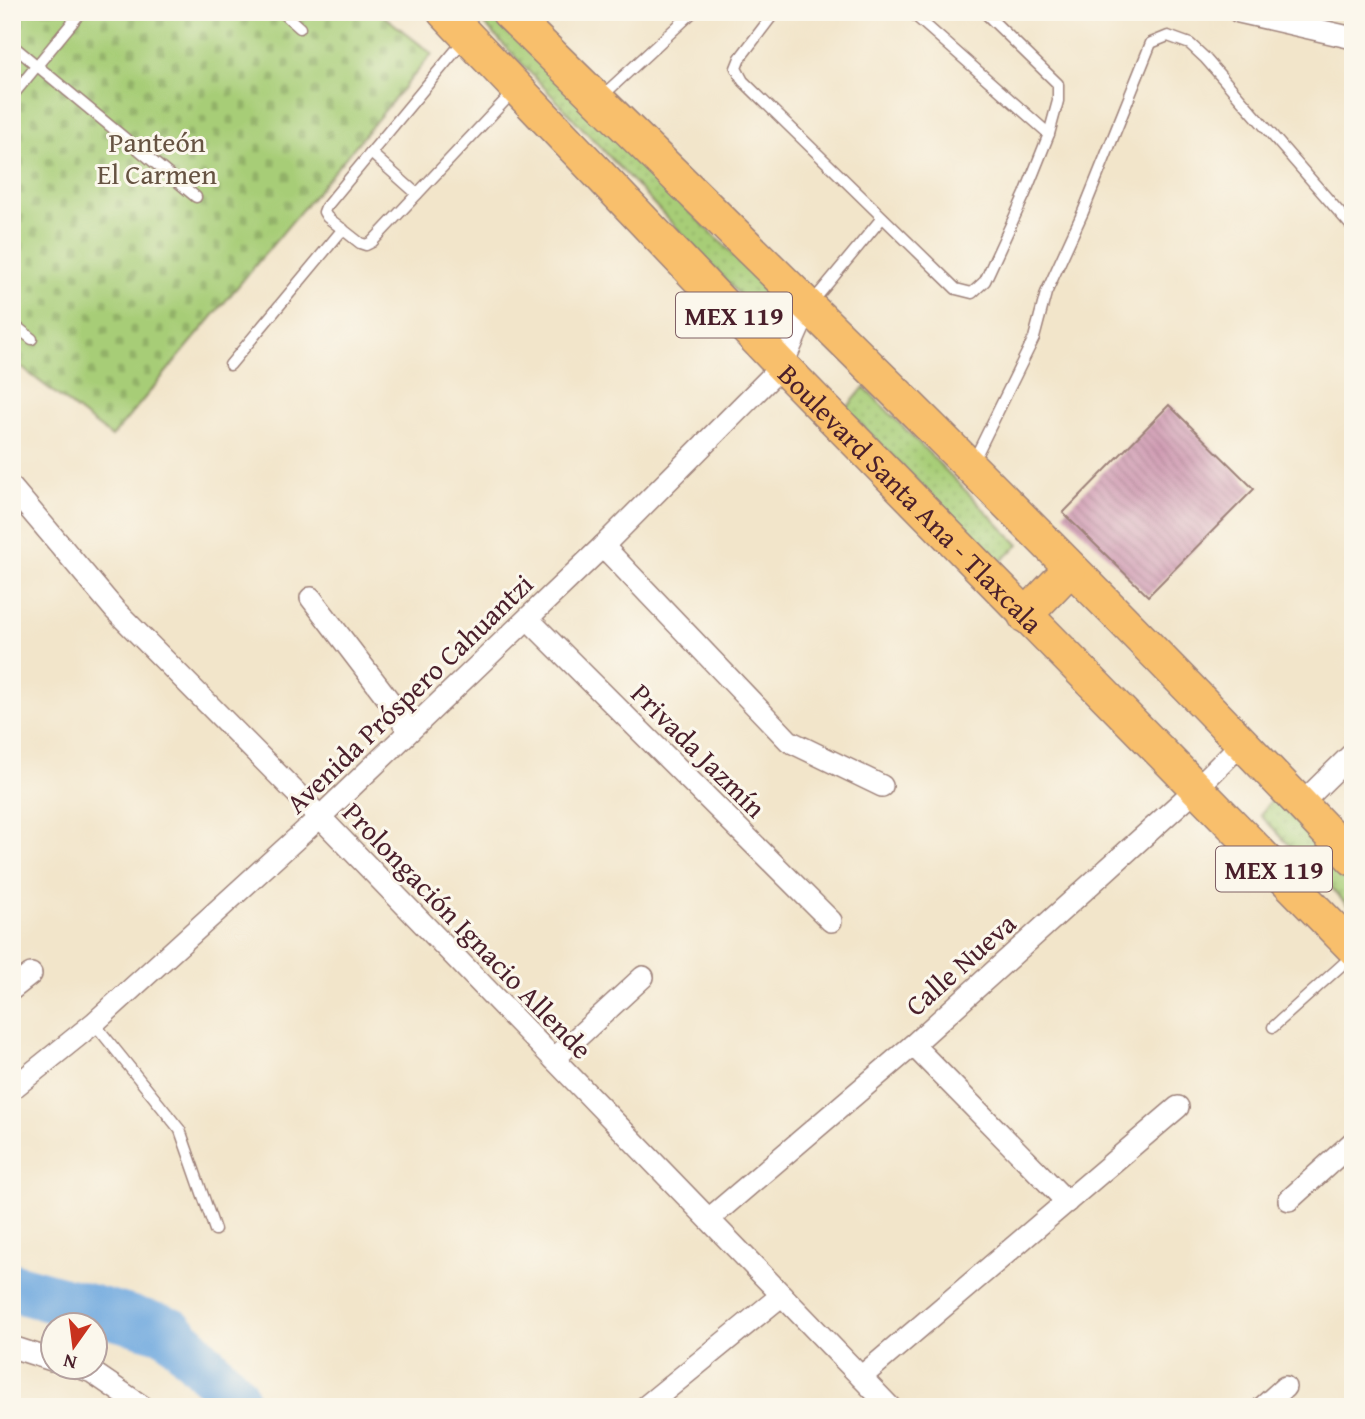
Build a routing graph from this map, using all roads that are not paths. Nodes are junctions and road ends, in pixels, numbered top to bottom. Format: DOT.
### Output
graph roads {
  1 [pos="81,12"];
  2 [pos="282,12"];
  3 [pos="444,12"];
  4 [pos="693,12"];
  5 [pos="775,12"];
  6 [pos="911,12"];
  7 [pos="984,12"];
  8 [pos="1239,12"];
  9 [pos="509,13"];
  10 [pos="300,27"];
  11 [pos="468,36"];
  12 [pos="1353,38"];
  13 [pos="12,45"];
  14 [pos="38,66"];
  15 [pos="517,88"];
  16 [pos="12,96"];
  17 [pos="598,99"];
  18 [pos="1049,134"];
  19 [pos="372,153"];
  20 [pos="417,194"];
  21 [pos="196,197"];
  22 [pos="882,218"];
  23 [pos="1353,228"];
  24 [pos="343,229"];
  25 [pos="808,306"];
  26 [pos="12,323"];
  27 [pos="32,339"];
  28 [pos="230,365"];
  29 [pos="782,366"];
  30 [pos="970,468"];
  31 [pos="12,488"];
  32 [pos="603,546"];
  33 [pos="1070,569"];
  34 [pos="311,598"];
  35 [pos="1025,616"];
  36 [pos="528,619"];
  37 [pos="409,731"];
  38 [pos="1242,743"];
  39 [pos="1353,753"];
  40 [pos="882,786"];
  41 [pos="1196,789"];
  42 [pos="1301,804"];
  43 [pos="320,817"];
  44 [pos="1353,859"];
  45 [pos="831,921"];
  46 [pos="1353,948"];
  47 [pos="1353,955"];
  48 [pos="31,974"];
  49 [pos="643,977"];
  50 [pos="12,989"];
  51 [pos="94,1023"];
  52 [pos="1273,1027"];
  53 [pos="914,1045"];
  54 [pos="554,1059"];
  55 [pos="12,1089"];
  56 [pos="1178,1107"];
  57 [pos="1353,1142"];
  58 [pos="1289,1200"];
  59 [pos="1067,1202"];
  60 [pos="709,1219"];
  61 [pos="215,1230"];
  62 [pos="782,1295"];
  63 [pos="12,1347"];
  64 [pos="38,1355"];
  65 [pos="861,1377"];
  66 [pos="104,1380"];
  67 [pos="1285,1387"];
  68 [pos="143,1407"];
  69 [pos="645,1407"];
  70 [pos="890,1407"];
  71 [pos="1263,1407"];
  1 -- 14 [label="lane"];
  2 -- 10 [label="lane"];
  3 -- 11 [label="main road, Boulevard Santa Ana - Tlaxcala / MEX 119"];
  4 -- 17 [label="lane"];
  5 -- 22 [label="lane"];
  6 -- 18 [label="lane"];
  7 -- 18 [label="lane"];
  8 -- 12 [label="street"];
  9 -- 17 [label="main road, MEX 119"];
  11 -- 15 [label="main road, Boulevard Santa Ana - Tlaxcala / MEX 119"];
  11 -- 19 [label="lane"];
  13 -- 14 [label="lane"];
  14 -- 16 [label="lane"];
  14 -- 21 [label="lane"];
  15 -- 20 [label="lane"];
  15 -- 29 [label="main road, Boulevard Santa Ana - Tlaxcala / MEX 119"];
  17 -- 25 [label="main road, MEX 119"];
  18 -- 22 [label="lane"];
  19 -- 20 [label="lane"];
  19 -- 24 [label="lane"];
  20 -- 24 [label="lane"];
  22 -- 25 [label="lane"];
  23 -- 30 [label="lane"];
  24 -- 28 [label="lane"];
  25 -- 29 [label="street, Avenida Próspero Cahuantzi"];
  25 -- 30 [label="main road, MEX 119"];
  26 -- 27 [label="lane"];
  29 -- 32 [label="street, Avenida Próspero Cahuantzi"];
  29 -- 35 [label="main road, Boulevard Santa Ana - Tlaxcala / MEX 119"];
  30 -- 33 [label="main road, MEX 119"];
  31 -- 43 [label="street, Prolongación Ignacio Allende"];
  32 -- 36 [label="street, Avenida Próspero Cahuantzi"];
  32 -- 40 [label="street"];
  33 -- 35 [label="main road"];
  33 -- 38 [label="main road, MEX 119"];
  34 -- 37 [label="street"];
  35 -- 41 [label="main road, Boulevard Santa Ana - Tlaxcala / MEX 119"];
  36 -- 37 [label="street, Avenida Próspero Cahuantzi"];
  36 -- 45 [label="street, Privada Jazmín"];
  37 -- 43 [label="street, Avenida Próspero Cahuantzi"];
  38 -- 41 [label="street, Calle Nueva"];
  38 -- 42 [label="main road, MEX 119"];
  39 -- 42 [label="street"];
  41 -- 46 [label="main road, Boulevard Santa Ana - Tlaxcala / MEX 119"];
  41 -- 53 [label="street, Calle Nueva"];
  42 -- 44 [label="main road, MEX 119"];
  43 -- 51 [label="street, Avenida Próspero Cahuantzi"];
  43 -- 54 [label="street, Prolongación Ignacio Allende"];
  47 -- 52 [label="lane"];
  48 -- 50 [label="street"];
  49 -- 54 [label="street"];
  51 -- 55 [label="street, Avenida Próspero Cahuantzi"];
  51 -- 61 [label="lane"];
  53 -- 59 [label="street"];
  53 -- 60 [label="street, Calle Nueva"];
  54 -- 60 [label="street, Prolongación Ignacio Allende"];
  56 -- 59 [label="street"];
  57 -- 58 [label="street"];
  59 -- 65 [label="street"];
  60 -- 62 [label="street, Prolongación Ignacio Allende"];
  62 -- 65 [label="street, Prolongación Ignacio Allende"];
  62 -- 69 [label="street"];
  63 -- 64 [label="street"];
  65 -- 70 [label="street, Prolongación Ignacio Allende"];
  66 -- 68 [label="street"];
  67 -- 71 [label="street"];
}
